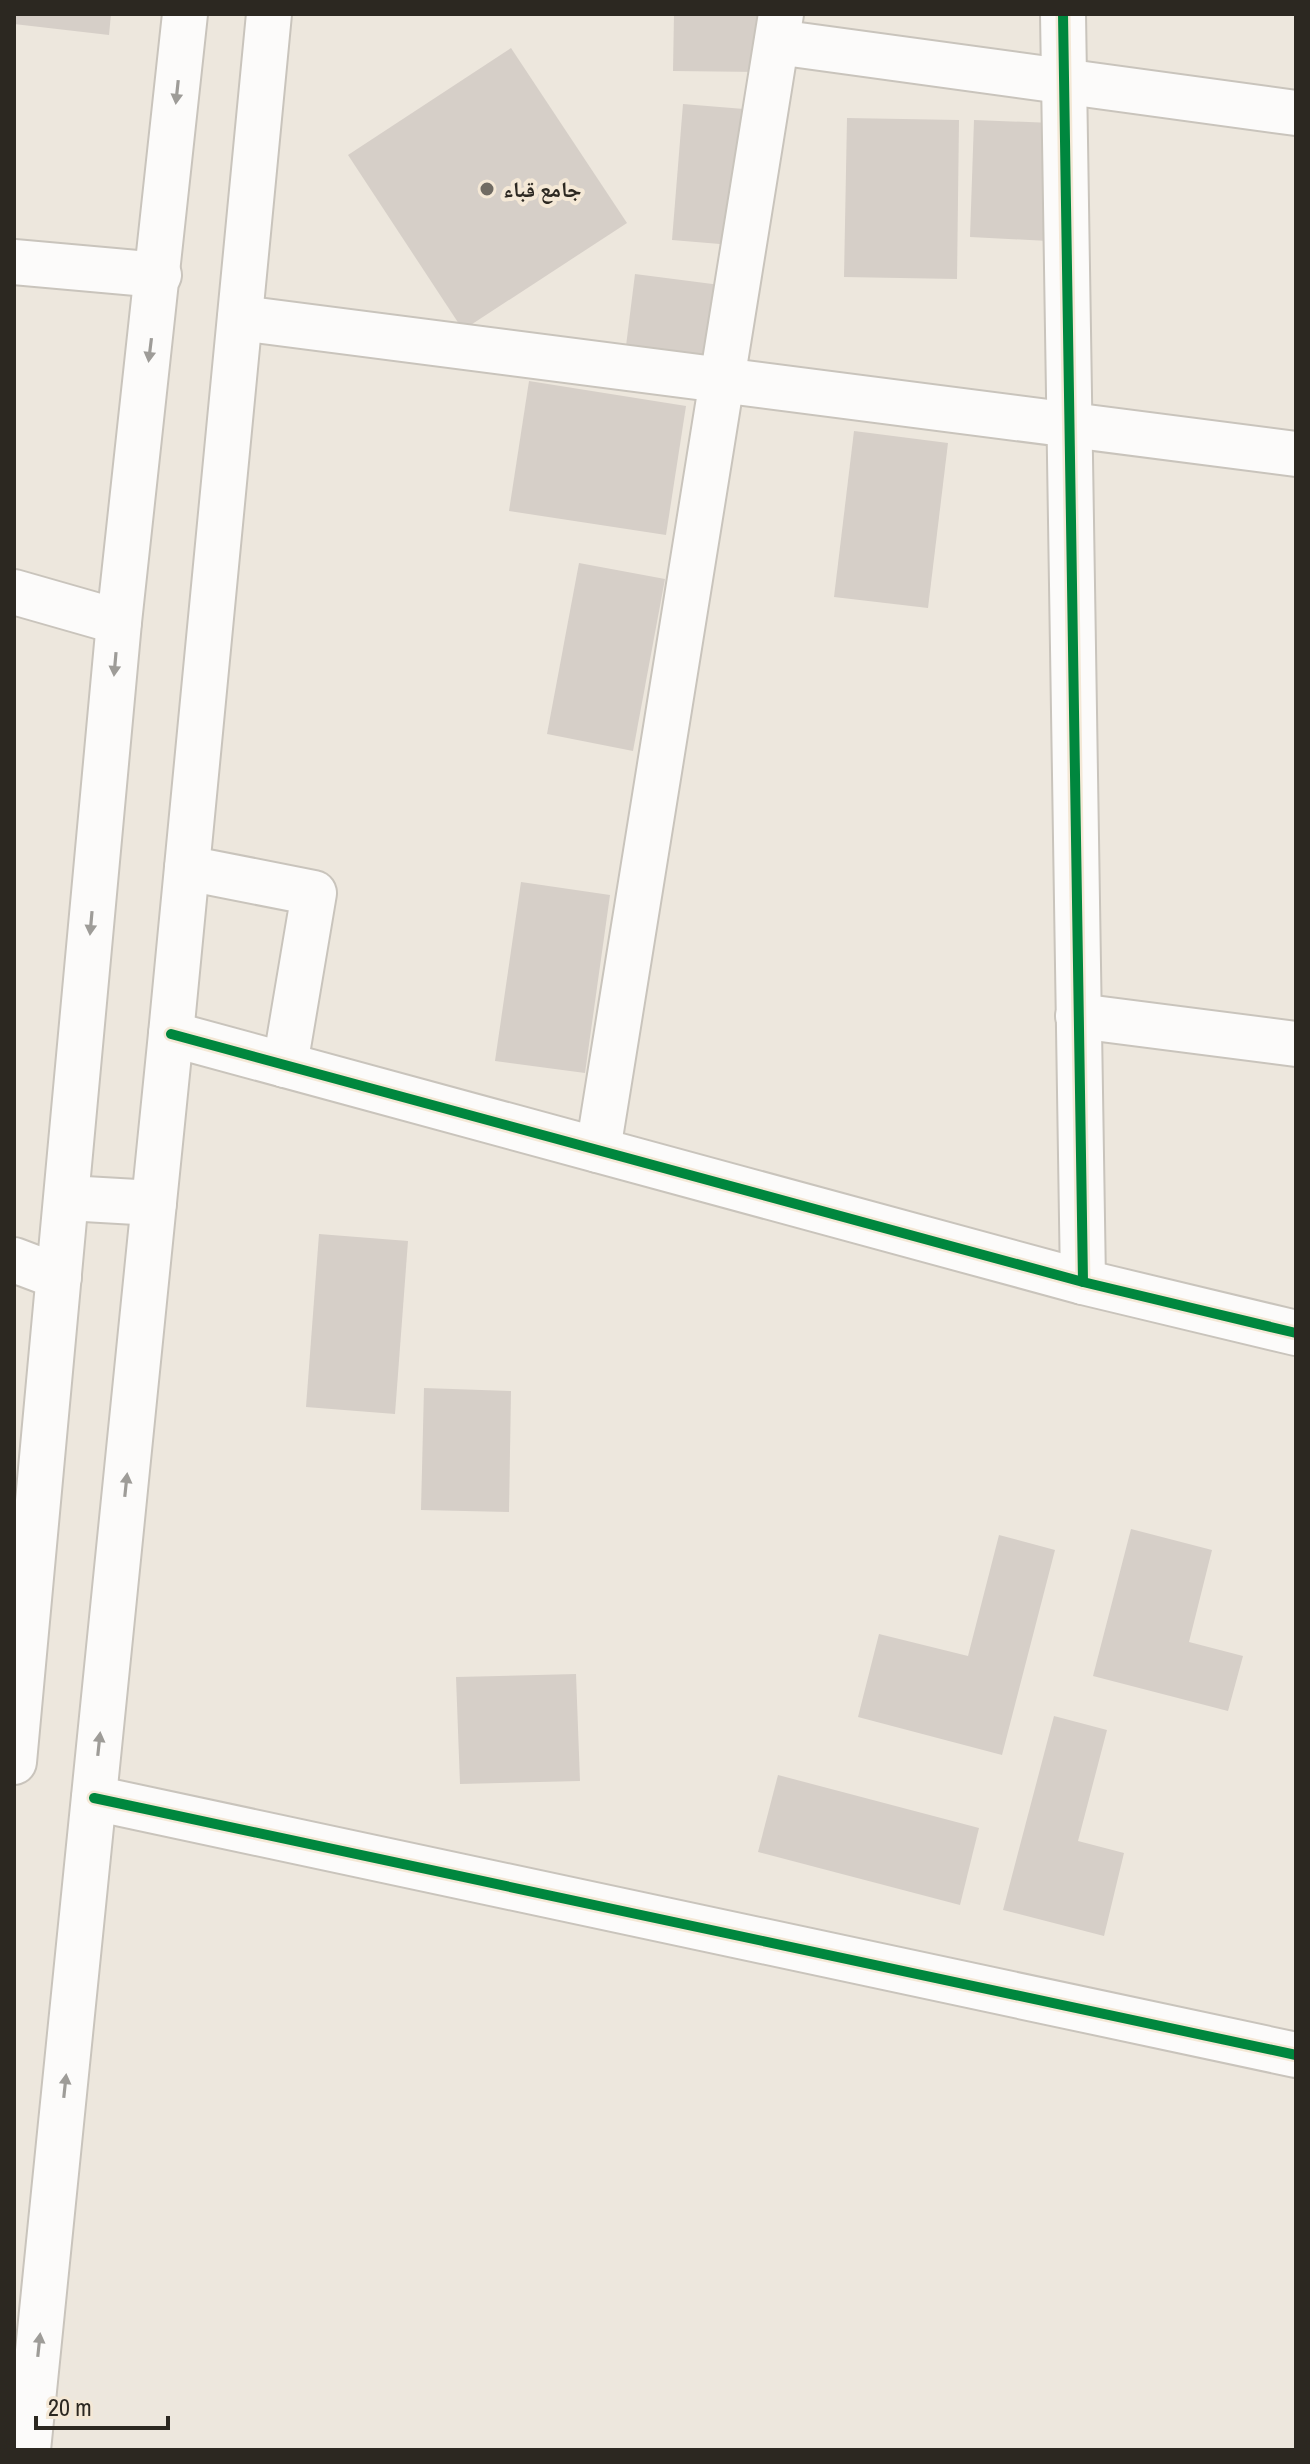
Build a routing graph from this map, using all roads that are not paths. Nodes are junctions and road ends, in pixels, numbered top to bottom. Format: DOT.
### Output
graph roads {
  1 [pos="185,14"];
  2 [pos="269,14"];
  3 [pos="1063,14"];
  4 [pos="779,28"];
  5 [pos="1064,81"];
  6 [pos="1296,113"];
  7 [pos="14,262"];
  8 [pos="159,275"];
  9 [pos="240,318"];
  10 [pos="722,380"];
  11 [pos="1069,425"];
  12 [pos="1296,454"];
  13 [pos="14,592"];
  14 [pos="119,622"];
  15 [pos="187,868"];
  16 [pos="1078,1016"];
  17 [pos="171,1034"];
  18 [pos="1296,1044"];
  19 [pos="285,1065"];
  20 [pos="598,1150"];
  21 [pos="67,1198"];
  22 [pos="154,1203"];
  23 [pos="14,1260"];
  24 [pos="59,1277"];
  25 [pos="1083,1282"];
  26 [pos="1296,1333"];
  27 [pos="26,1521"];
  28 [pos="14,1762"];
  29 [pos="94,1798"];
  30 [pos="1296,2055"];
  31 [pos="28,2450"];
  1 -- 8 [label="street, one-way"];
  2 -- 9 [label="street"];
  3 -- 5 [label="street"];
  4 -- 5 [label="street"];
  4 -- 10 [label="street"];
  5 -- 6 [label="street"];
  5 -- 11 [label="street"];
  7 -- 8 [label="street"];
  8 -- 14 [label="street, one-way"];
  9 -- 10 [label="street"];
  9 -- 15 [label="street"];
  10 -- 11 [label="street"];
  10 -- 20 [label="street"];
  11 -- 12 [label="street"];
  11 -- 16 [label="street"];
  13 -- 14 [label="street"];
  14 -- 21 [label="street, one-way"];
  15 -- 17 [label="street"];
  15 -- 19 [label="street"];
  16 -- 18 [label="street"];
  16 -- 25 [label="street"];
  17 -- 19 [label="street"];
  17 -- 22 [label="street"];
  19 -- 20 [label="street"];
  20 -- 25 [label="street"];
  21 -- 22 [label="street"];
  21 -- 24 [label="street"];
  29 -- 22 [label="street, one-way"];
  23 -- 24 [label="street"];
  24 -- 27 [label="street"];
  25 -- 26 [label="street"];
  27 -- 28 [label="street"];
  29 -- 30 [label="street"];
  31 -- 29 [label="street, one-way"];
}
